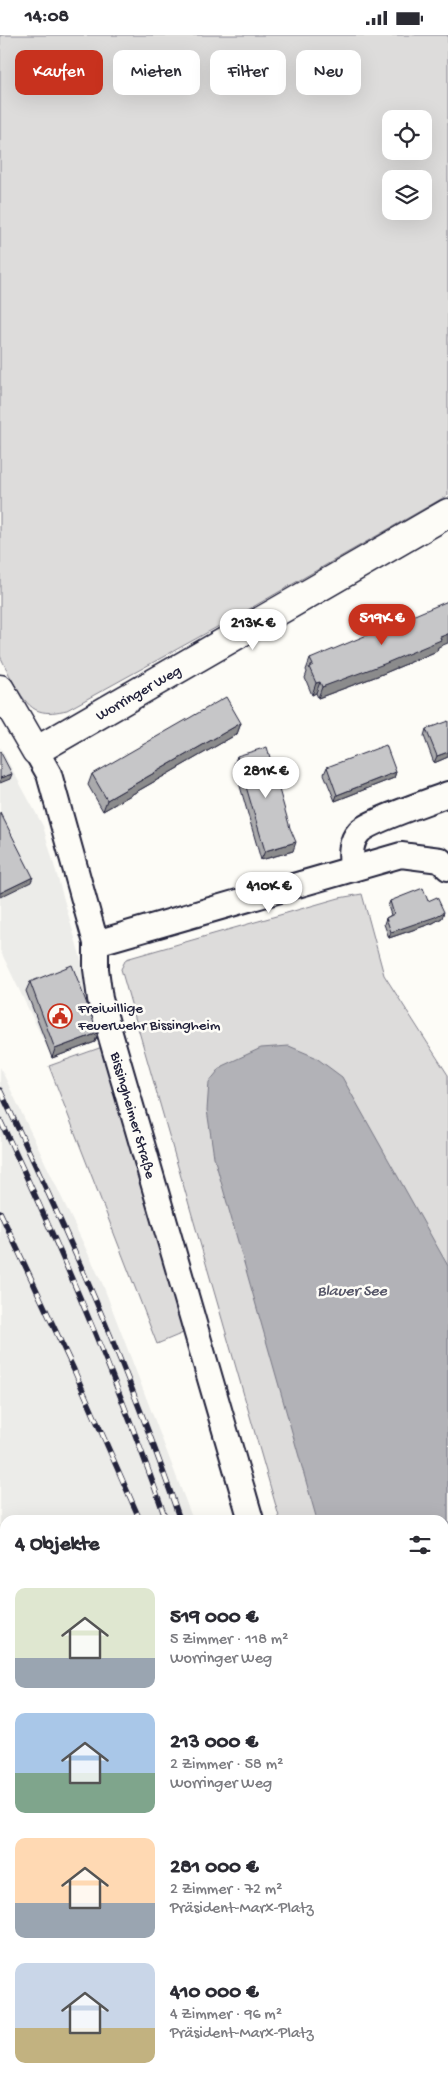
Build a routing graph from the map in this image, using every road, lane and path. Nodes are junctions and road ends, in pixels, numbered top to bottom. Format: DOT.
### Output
graph roads {
  1 [pos="448,513"];
  2 [pos="0,689"];
  3 [pos="36,751"];
  4 [pos="448,794"];
  5 [pos="444,864"];
  6 [pos="352,869"];
  7 [pos="96,943"];
  8 [pos="250,1515"];
  1 -- 3 [label="street, Worringer Weg"];
  2 -- 3 [label="street, Bissingheimer Straße"];
  3 -- 7 [label="street, Bissingheimer Straße"];
  4 -- 6 [label="street"];
  5 -- 6 [label="street"];
  6 -- 7 [label="street"];
  7 -- 8 [label="street, Bissingheimer Straße"];
}
